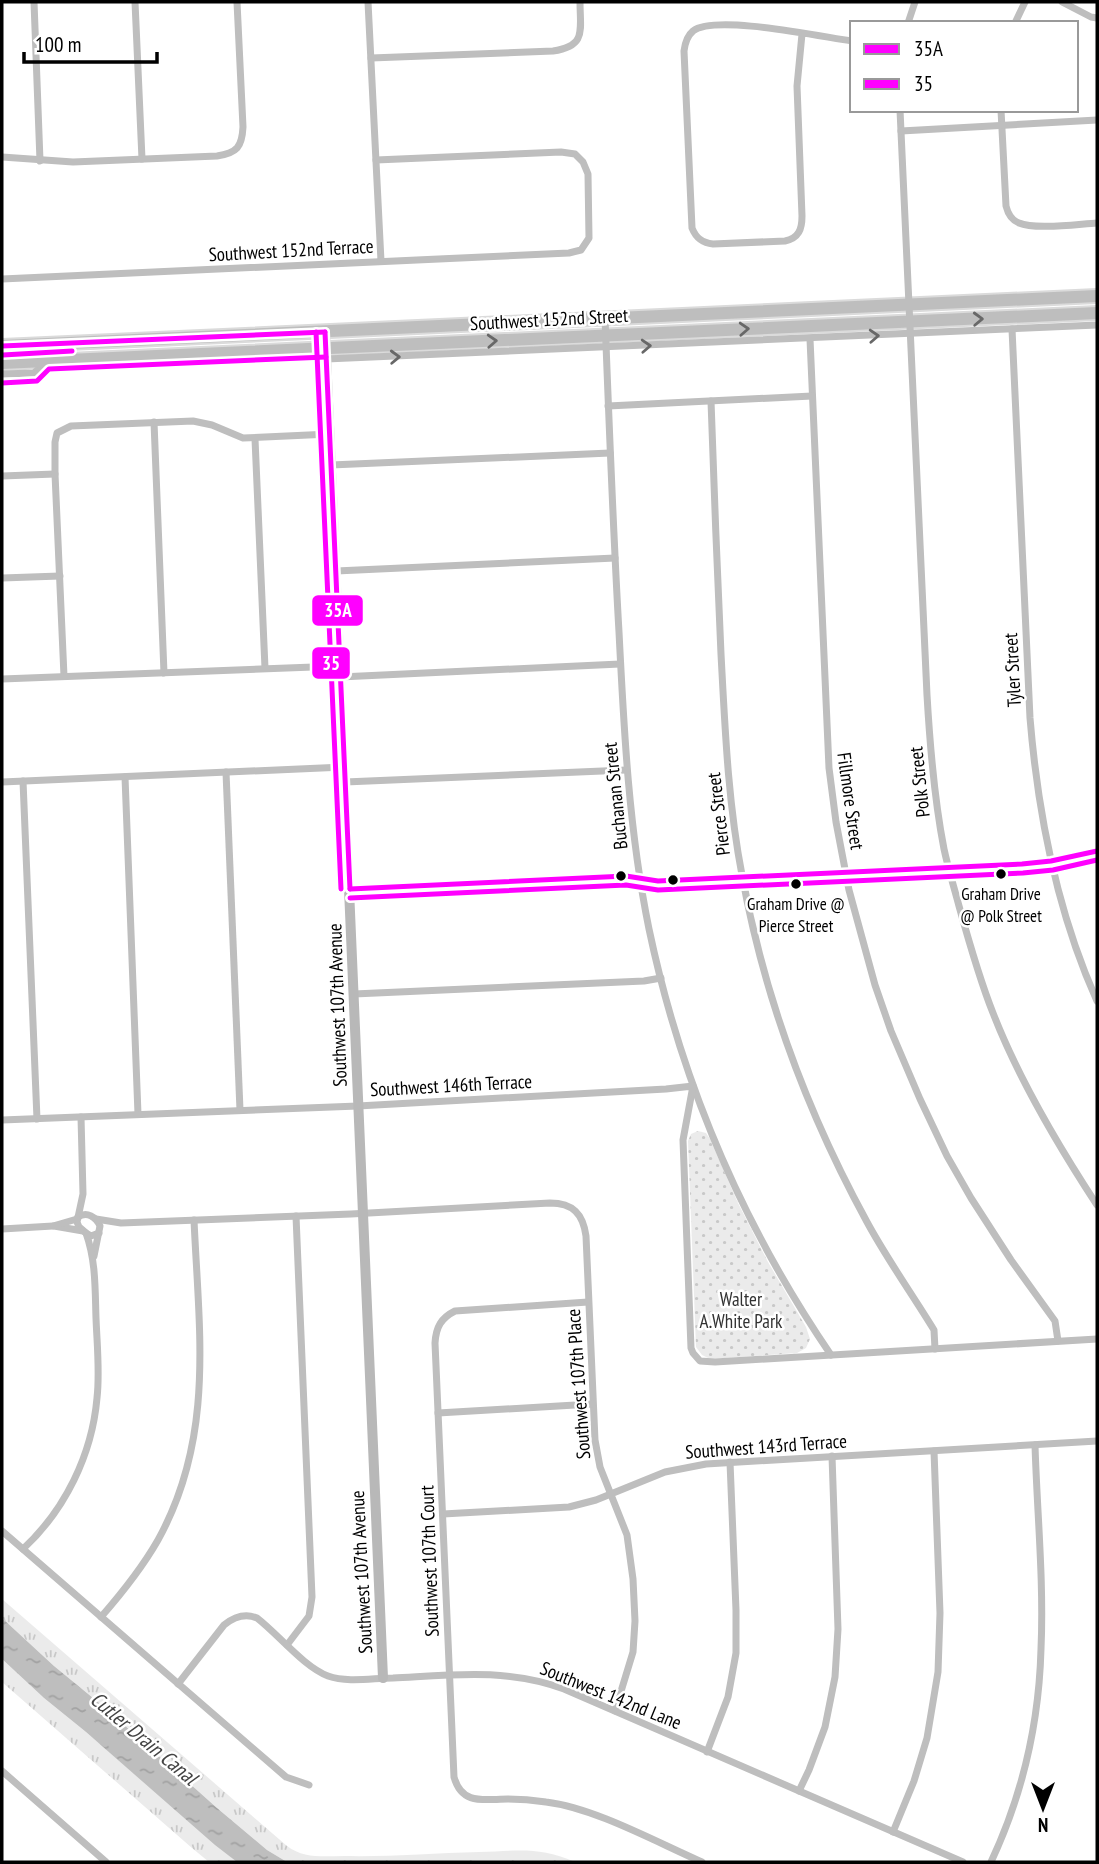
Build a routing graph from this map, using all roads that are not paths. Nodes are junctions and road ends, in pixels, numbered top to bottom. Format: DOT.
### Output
graph roads {
  1 [pos="34,2"];
  2 [pos="135,2"];
  3 [pos="237,2"];
  4 [pos="368,2"];
  5 [pos="580,2"];
  6 [pos="915,2"];
  7 [pos="1025,2"];
  8 [pos="1062,2"];
  9 [pos="1097,18"];
  10 [pos="909,21"];
  11 [pos="1016,21"];
  12 [pos="802,34"];
  13 [pos="850,41"];
  14 [pos="371,58"];
  15 [pos="900,112"];
  16 [pos="1000,112"];
  17 [pos="1097,120"];
  18 [pos="1002,125"];
  19 [pos="901,131"];
  20 [pos="2,157"];
  21 [pos="142,159"];
  22 [pos="376,160"];
  23 [pos="40,161"];
  24 [pos="1097,223"];
  25 [pos="381,261"];
  26 [pos="2,279"];
  27 [pos="1097,296"];
  28 [pos="909,304"];
  29 [pos="1097,313"];
  30 [pos="605,318"];
  31 [pos="1097,325"];
  32 [pos="910,328"];
  33 [pos="1012,329"];
  34 [pos="325,332"];
  35 [pos="810,339"];
  36 [pos="606,342"];
  37 [pos="30,344"];
  38 [pos="2,346"];
  39 [pos="326,354"];
  40 [pos="41,361"];
  41 [pos="2,363"];
  42 [pos="2,374"];
  43 [pos="812,396"];
  44 [pos="711,401"];
  45 [pos="608,405"];
  46 [pos="153,422"];
  47 [pos="330,434"];
  48 [pos="255,439"];
  49 [pos="610,453"];
  50 [pos="331,466"];
  51 [pos="55,474"];
  52 [pos="2,477"];
  53 [pos="615,558"];
  54 [pos="336,571"];
  55 [pos="60,576"];
  56 [pos="2,578"];
  57 [pos="620,664"];
  58 [pos="265,668"];
  59 [pos="340,671"];
  60 [pos="164,673"];
  61 [pos="64,676"];
  62 [pos="2,680"];
  63 [pos="344,767"];
  64 [pos="626,770"];
  65 [pos="226,772"];
  66 [pos="125,777"];
  67 [pos="23,781"];
  68 [pos="2,782"];
  69 [pos="345,782"];
  70 [pos="1097,851"];
  71 [pos="1051,861"];
  72 [pos="949,869"];
  73 [pos="845,872"];
  74 [pos="742,876"];
  75 [pos="640,878"];
  76 [pos="350,888"];
  77 [pos="661,978"];
  78 [pos="354,995"];
  79 [pos="1097,1001"];
  80 [pos="693,1086"];
  81 [pos="358,1106"];
  82 [pos="240,1110"];
  83 [pos="138,1114"];
  84 [pos="81,1117"];
  85 [pos="37,1119"];
  86 [pos="2,1120"];
  87 [pos="83,1194"];
  88 [pos="1097,1205"];
  89 [pos="362,1213"];
  90 [pos="296,1216"];
  91 [pos="78,1218"];
  92 [pos="94,1218"];
  93 [pos="194,1220"];
  94 [pos="121,1223"];
  95 [pos="53,1226"];
  96 [pos="2,1229"];
  97 [pos="84,1232"];
  98 [pos="99,1232"];
  99 [pos="94,1260"];
  100 [pos="588,1301"];
  101 [pos="1097,1339"];
  102 [pos="1058,1341"];
  103 [pos="935,1349"];
  104 [pos="831,1355"];
  105 [pos="592,1404"];
  106 [pos="439,1413"];
  107 [pos="1097,1441"];
  108 [pos="1035,1445"];
  109 [pos="934,1451"];
  110 [pos="832,1456"];
  111 [pos="730,1462"];
  112 [pos="610,1494"];
  113 [pos="443,1514"];
  114 [pos="2,1531"];
  115 [pos="23,1549"];
  116 [pos="101,1617"];
  117 [pos="288,1646"];
  118 [pos="449,1675"];
  119 [pos="383,1678"];
  120 [pos="178,1684"];
  121 [pos="615,1711"];
  122 [pos="708,1752"];
  123 [pos="2,1771"];
  124 [pos="309,1785"];
  125 [pos="799,1791"];
  126 [pos="894,1832"];
  127 [pos="104,1862"];
  128 [pos="702,1862"];
  129 [pos="963,1862"];
  130 [pos="991,1862"];
  1 -- 23 [label="street"];
  2 -- 21 [label="street"];
  3 -- 21 [label="street"];
  4 -- 14 [label="street"];
  5 -- 14 [label="street"];
  6 -- 10 [label="street"];
  7 -- 11 [label="street"];
  8 -- 9 [label="street"];
  12 -- 12 [label="street"];
  12 -- 13 [label="street"];
  14 -- 22 [label="street"];
  15 -- 19 [label="street, Polk Street"];
  16 -- 18 [label="street"];
  17 -- 18 [label="street"];
  18 -- 19 [label="street"];
  18 -- 24 [label="street"];
  19 -- 28 [label="street, Polk Street"];
  20 -- 23 [label="street"];
  21 -- 23 [label="street"];
  22 -- 25 [label="street"];
  22 -- 25 [label="street, Southwest 152nd Terrace"];
  25 -- 26 [label="street, Southwest 152nd Terrace"];
  27 -- 28 [label="main road, Southwest 152nd Street"];
  28 -- 30 [label="main road, Southwest 152nd Street"];
  28 -- 32 [label="street, Polk Street"];
  32 -- 29 [label="main road, Southwest 152nd Street, one-way"];
  30 -- 34 [label="main road, Southwest 152nd Street"];
  30 -- 36 [label="street, Buchanan Street"];
  31 -- 33 [label="street"];
  32 -- 33 [label="street"];
  35 -- 32 [label="street, one-way"];
  36 -- 32 [label="main road, Southwest 152nd Street, one-way"];
  32 -- 72 [label="street, Polk Street"];
  33 -- 71 [label="street, Tyler Street"];
  34 -- 37 [label="main road, Southwest 152nd Street"];
  34 -- 39 [label="street, Southwest 107th Avenue"];
  36 -- 35 [label="street, one-way"];
  35 -- 43 [label="street, Fillmore Street"];
  39 -- 36 [label="main road, Southwest 152nd Street, one-way"];
  36 -- 45 [label="street, Buchanan Street"];
  37 -- 38 [label="main road, Southwest 152nd Street"];
  37 -- 40 [label="main road"];
  39 -- 40 [label="main road, Southwest 152nd Street"];
  39 -- 47 [label="street, Southwest 107th Avenue"];
  40 -- 41 [label="main road, Southwest 152nd Street"];
  40 -- 42 [label="street"];
  43 -- 44 [label="street"];
  43 -- 73 [label="street, Fillmore Street"];
  44 -- 45 [label="street"];
  44 -- 74 [label="street, Pierce Street"];
  45 -- 49 [label="street, Buchanan Street"];
  46 -- 48 [label="street"];
  46 -- 51 [label="street"];
  46 -- 60 [label="street"];
  47 -- 48 [label="street"];
  47 -- 50 [label="street, Southwest 107th Avenue"];
  48 -- 58 [label="street"];
  49 -- 50 [label="street"];
  49 -- 53 [label="street, Buchanan Street"];
  50 -- 54 [label="street, Southwest 107th Avenue"];
  51 -- 52 [label="street"];
  51 -- 55 [label="street"];
  53 -- 54 [label="street"];
  53 -- 57 [label="street, Buchanan Street"];
  54 -- 59 [label="street, Southwest 107th Avenue"];
  55 -- 56 [label="street"];
  55 -- 61 [label="street"];
  57 -- 59 [label="street"];
  57 -- 64 [label="street, Buchanan Street"];
  58 -- 59 [label="street"];
  58 -- 60 [label="street"];
  59 -- 63 [label="street, Southwest 107th Avenue"];
  60 -- 61 [label="street"];
  61 -- 62 [label="street"];
  63 -- 65 [label="street"];
  63 -- 69 [label="street, Southwest 107th Avenue"];
  64 -- 69 [label="street"];
  64 -- 75 [label="street, Buchanan Street"];
  65 -- 66 [label="street"];
  65 -- 82 [label="street"];
  66 -- 67 [label="street"];
  66 -- 83 [label="street"];
  67 -- 68 [label="street"];
  67 -- 85 [label="street"];
  69 -- 76 [label="street, Southwest 107th Avenue"];
  70 -- 71 [label="street"];
  71 -- 72 [label="street"];
  71 -- 79 [label="street, Tyler Street"];
  72 -- 73 [label="street"];
  72 -- 88 [label="street, Polk Street"];
  73 -- 74 [label="street"];
  73 -- 102 [label="street, Fillmore Street"];
  74 -- 75 [label="street"];
  74 -- 103 [label="street, Pierce Street"];
  75 -- 76 [label="street"];
  75 -- 77 [label="street, Buchanan Street"];
  76 -- 78 [label="street, Southwest 107th Avenue"];
  77 -- 78 [label="street"];
  77 -- 80 [label="street, Buchanan Street"];
  78 -- 81 [label="street, Southwest 107th Avenue"];
  80 -- 81 [label="street, Southwest 146th Terrace"];
  80 -- 104 [label="street, Buchanan Street"];
  80 -- 104 [label="street"];
  81 -- 82 [label="street, Southwest 146th Terrace"];
  81 -- 89 [label="street, Southwest 107th Avenue"];
  82 -- 83 [label="street, Southwest 146th Terrace"];
  83 -- 84 [label="street, Southwest 146th Terrace"];
  84 -- 85 [label="street, Southwest 146th Terrace"];
  84 -- 87 [label="street"];
  85 -- 86 [label="street, Southwest 146th Terrace"];
  87 -- 91 [label="street"];
  87 -- 92 [label="street"];
  89 -- 90 [label="street"];
  89 -- 100 [label="street, Southwest 107th Place"];
  89 -- 119 [label="street, Southwest 107th Avenue"];
  90 -- 93 [label="street"];
  90 -- 117 [label="street"];
  91 -- 92 [label="street"];
  91 -- 95 [label="street"];
  91 -- 97 [label="street"];
  92 -- 94 [label="street"];
  92 -- 98 [label="street"];
  93 -- 94 [label="street"];
  93 -- 116 [label="street"];
  94 -- 98 [label="street"];
  95 -- 96 [label="street"];
  95 -- 97 [label="street"];
  97 -- 98 [label="street"];
  97 -- 99 [label="street"];
  98 -- 99 [label="street"];
  99 -- 115 [label="street"];
  100 -- 105 [label="street, Southwest 107th Place"];
  100 -- 106 [label="street, Southwest 107th Court"];
  101 -- 102 [label="street"];
  102 -- 103 [label="street"];
  103 -- 104 [label="street"];
  105 -- 106 [label="street"];
  105 -- 112 [label="street, Southwest 107th Place"];
  106 -- 113 [label="street, Southwest 107th Court"];
  107 -- 108 [label="street, Southwest 143rd Terrace"];
  108 -- 109 [label="street, Southwest 143rd Terrace"];
  108 -- 130 [label="street"];
  109 -- 110 [label="street, Southwest 143rd Terrace"];
  109 -- 126 [label="street"];
  110 -- 111 [label="street, Southwest 143rd Terrace"];
  110 -- 125 [label="street"];
  111 -- 112 [label="street, Southwest 143rd Terrace"];
  111 -- 122 [label="street"];
  112 -- 113 [label="street, Southwest 143rd Terrace"];
  112 -- 121 [label="street, Southwest 107th Place"];
  113 -- 118 [label="street, Southwest 107th Court"];
  114 -- 115 [label="street"];
  115 -- 116 [label="street"];
  116 -- 120 [label="street"];
  117 -- 119 [label="street, Southwest 142nd Lane"];
  117 -- 120 [label="street, Southwest 142nd Lane"];
  118 -- 119 [label="street, Southwest 142nd Lane"];
  118 -- 121 [label="street, Southwest 142nd Lane"];
  118 -- 128 [label="street, Southwest 107th Court"];
  120 -- 124 [label="street"];
  121 -- 122 [label="street, Southwest 142nd Lane"];
  122 -- 125 [label="street, Southwest 142nd Lane"];
  123 -- 127 [label="street"];
  125 -- 126 [label="street, Southwest 142nd Lane"];
  126 -- 129 [label="street, Southwest 142nd Lane"];
}
